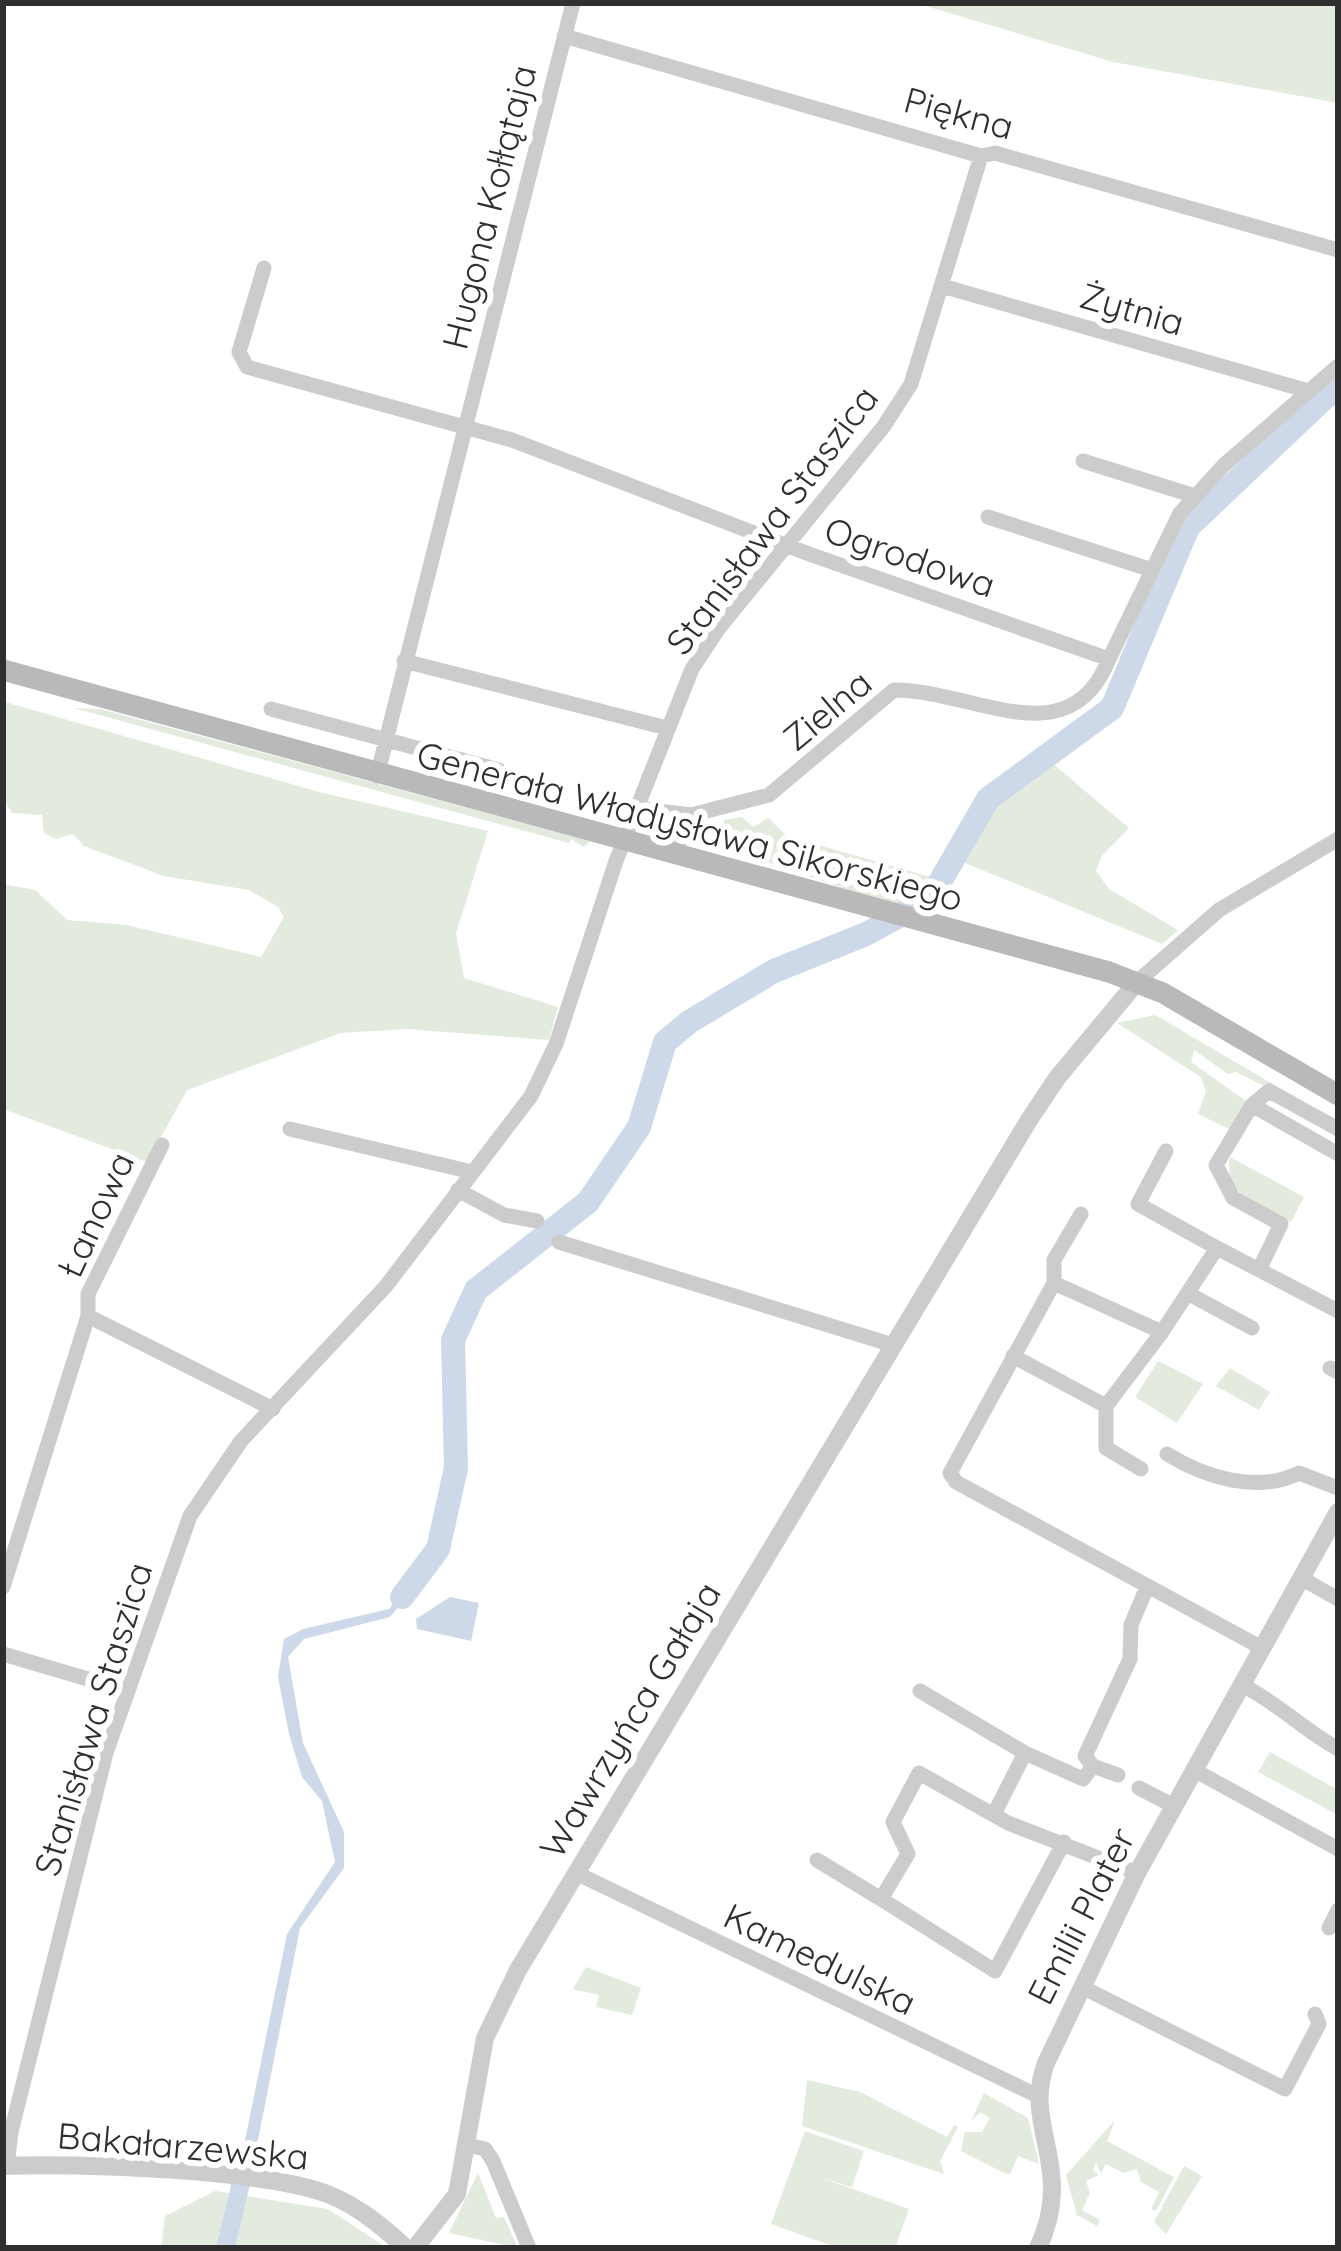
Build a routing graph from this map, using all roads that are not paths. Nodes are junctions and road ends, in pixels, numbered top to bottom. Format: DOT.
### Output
graph roads {
  1 [pos="573,3"];
  2 [pos="564,36"];
  3 [pos="981,156"];
  4 [pos="1338,250"];
  5 [pos="264,268"];
  6 [pos="942,286"];
  7 [pos="1338,366"];
  8 [pos="1305,390"];
  9 [pos="466,427"];
  10 [pos="1083,461"];
  11 [pos="1195,496"];
  12 [pos="988,517"];
  13 [pos="788,545"];
  14 [pos="1149,569"];
  15 [pos="1108,659"];
  16 [pos="404,661"];
  17 [pos="3,670"];
  18 [pos="271,709"];
  19 [pos="667,728"];
  20 [pos="384,741"];
  21 [pos="499,770"];
  22 [pos="376,776"];
  23 [pos="635,808"];
  24 [pos="691,815"];
  25 [pos="1338,838"];
  26 [pos="623,842"];
  27 [pos="683,859"];
  28 [pos="1137,982"];
  29 [pos="1338,1095"];
  30 [pos="1252,1105"];
  31 [pos="290,1129"];
  32 [pos="1338,1129"];
  33 [pos="162,1145"];
  34 [pos="1166,1151"];
  35 [pos="1338,1154"];
  36 [pos="472,1172"];
  37 [pos="458,1190"];
  38 [pos="1081,1214"];
  39 [pos="537,1221"];
  40 [pos="559,1242"];
  41 [pos="1217,1248"];
  42 [pos="1259,1270"];
  43 [pos="1054,1283"];
  44 [pos="1191,1295"];
  45 [pos="1338,1311"];
  46 [pos="88,1316"];
  47 [pos="1252,1328"];
  48 [pos="1162,1332"];
  49 [pos="893,1346"];
  50 [pos="1013,1356"];
  51 [pos="1106,1406"];
  52 [pos="273,1409"];
  53 [pos="1167,1454"];
  54 [pos="1141,1469"];
  55 [pos="1338,1488"];
  56 [pos="1338,1512"];
  57 [pos="1301,1578"];
  58 [pos="3,1587"];
  59 [pos="1147,1587"];
  60 [pos="1338,1599"];
  61 [pos="1262,1648"];
  62 [pos="3,1654"];
  63 [pos="1242,1685"];
  64 [pos="125,1690"];
  65 [pos="920,1691"];
  66 [pos="1338,1749"];
  67 [pos="1024,1754"];
  68 [pos="1093,1766"];
  69 [pos="1194,1770"];
  70 [pos="1118,1775"];
  71 [pos="1139,1787"];
  72 [pos="1174,1806"];
  73 [pos="994,1814"];
  74 [pos="1064,1842"];
  75 [pos="1338,1849"];
  76 [pos="818,1860"];
  77 [pos="577,1873"];
  78 [pos="1137,1873"];
  79 [pos="881,1899"];
  80 [pos="1338,1910"];
  81 [pos="1329,1928"];
  82 [pos="1082,1987"];
  83 [pos="1315,2014"];
  84 [pos="1038,2096"];
  85 [pos="467,2145"];
  86 [pos="4,2166"];
  87 [pos="3,2187"];
  88 [pos="1040,2247"];
  89 [pos="411,2248"];
  90 [pos="529,2248"];
  1 -- 2 [label="street, Hugona Kołłątaja"];
  2 -- 3 [label="street, Piękna"];
  2 -- 9 [label="street, Hugona Kołłątaja"];
  3 -- 4 [label="street, Piękna"];
  3 -- 6 [label="street, Stanisława Staszica"];
  5 -- 9 [label="street"];
  6 -- 8 [label="street, Żytnia"];
  6 -- 13 [label="street, Stanisława Staszica"];
  7 -- 8 [label="street"];
  8 -- 11 [label="street"];
  9 -- 13 [label="street, Ogrodowa"];
  9 -- 16 [label="street, Hugona Kołłątaja"];
  10 -- 11 [label="street"];
  11 -- 14 [label="street"];
  12 -- 14 [label="street, Ogrodowa"];
  13 -- 15 [label="street, Ogrodowa"];
  13 -- 19 [label="street, Stanisława Staszica"];
  14 -- 15 [label="street"];
  15 -- 24 [label="street, Zielna"];
  16 -- 19 [label="street"];
  16 -- 20 [label="street, Hugona Kołłątaja"];
  17 -- 22 [label="main road, Generała Władysława Sikorskiego"];
  18 -- 20 [label="street"];
  19 -- 23 [label="street, Stanisława Staszica"];
  20 -- 21 [label="street"];
  20 -- 22 [label="street, Hugona Kołłątaja"];
  22 -- 26 [label="main road, Generała Władysława Sikorskiego"];
  23 -- 24 [label="street, Zielna"];
  23 -- 26 [label="street, Stanisława Staszica"];
  24 -- 27 [label="street"];
  25 -- 28 [label="street, Wawrzyńca Gałaja"];
  26 -- 27 [label="main road, Generała Władysława Sikorskiego"];
  26 -- 36 [label="street, Stanisława Staszica"];
  27 -- 28 [label="main road, Generała Władysława Sikorskiego"];
  28 -- 29 [label="main road, Generała Władysława Sikorskiego"];
  28 -- 49 [label="street, Wawrzyńca Gałaja"];
  30 -- 32 [label="street"];
  30 -- 35 [label="street"];
  30 -- 42 [label="street"];
  31 -- 36 [label="street"];
  33 -- 46 [label="street, Łanowa"];
  34 -- 41 [label="street"];
  36 -- 37 [label="street, Stanisława Staszica"];
  37 -- 39 [label="street"];
  37 -- 52 [label="street, Stanisława Staszica"];
  38 -- 43 [label="street"];
  40 -- 49 [label="street"];
  41 -- 42 [label="street"];
  41 -- 44 [label="street"];
  42 -- 45 [label="street"];
  43 -- 48 [label="street"];
  43 -- 50 [label="street"];
  44 -- 47 [label="street"];
  44 -- 48 [label="street"];
  46 -- 52 [label="street"];
  46 -- 58 [label="street, Łanowa"];
  48 -- 51 [label="street"];
  49 -- 77 [label="street, Wawrzyńca Gałaja"];
  50 -- 51 [label="street"];
  50 -- 59 [label="street"];
  51 -- 54 [label="street"];
  52 -- 64 [label="street, Stanisława Staszica"];
  53 -- 55 [label="street"];
  56 -- 57 [label="street, Emilii Plater"];
  57 -- 60 [label="street"];
  57 -- 61 [label="street, Emilii Plater"];
  59 -- 61 [label="street"];
  59 -- 68 [label="street"];
  61 -- 63 [label="street, Emilii Plater"];
  62 -- 64 [label="street"];
  63 -- 66 [label="street"];
  63 -- 69 [label="street, Emilii Plater"];
  64 -- 86 [label="street, Stanisława Staszica"];
  65 -- 67 [label="street"];
  67 -- 68 [label="street"];
  67 -- 73 [label="street"];
  68 -- 70 [label="street"];
  69 -- 72 [label="street, Emilii Plater"];
  69 -- 75 [label="street"];
  71 -- 72 [label="street"];
  72 -- 78 [label="street, Emilii Plater"];
  73 -- 74 [label="street"];
  73 -- 79 [label="street"];
  74 -- 78 [label="street"];
  74 -- 79 [label="street"];
  76 -- 79 [label="street"];
  77 -- 84 [label="street, Kamedulska"];
  77 -- 85 [label="street, Wawrzyńca Gałaja"];
  78 -- 82 [label="street, Emilii Plater"];
  80 -- 81 [label="street"];
  82 -- 83 [label="street"];
  82 -- 84 [label="street, Emilii Plater"];
  84 -- 88 [label="street"];
  85 -- 89 [label="street, Wawrzyńca Gałaja"];
  85 -- 90 [label="street"];
  86 -- 87 [label="street"];
  86 -- 89 [label="street, Bakałarzewska"];
}
